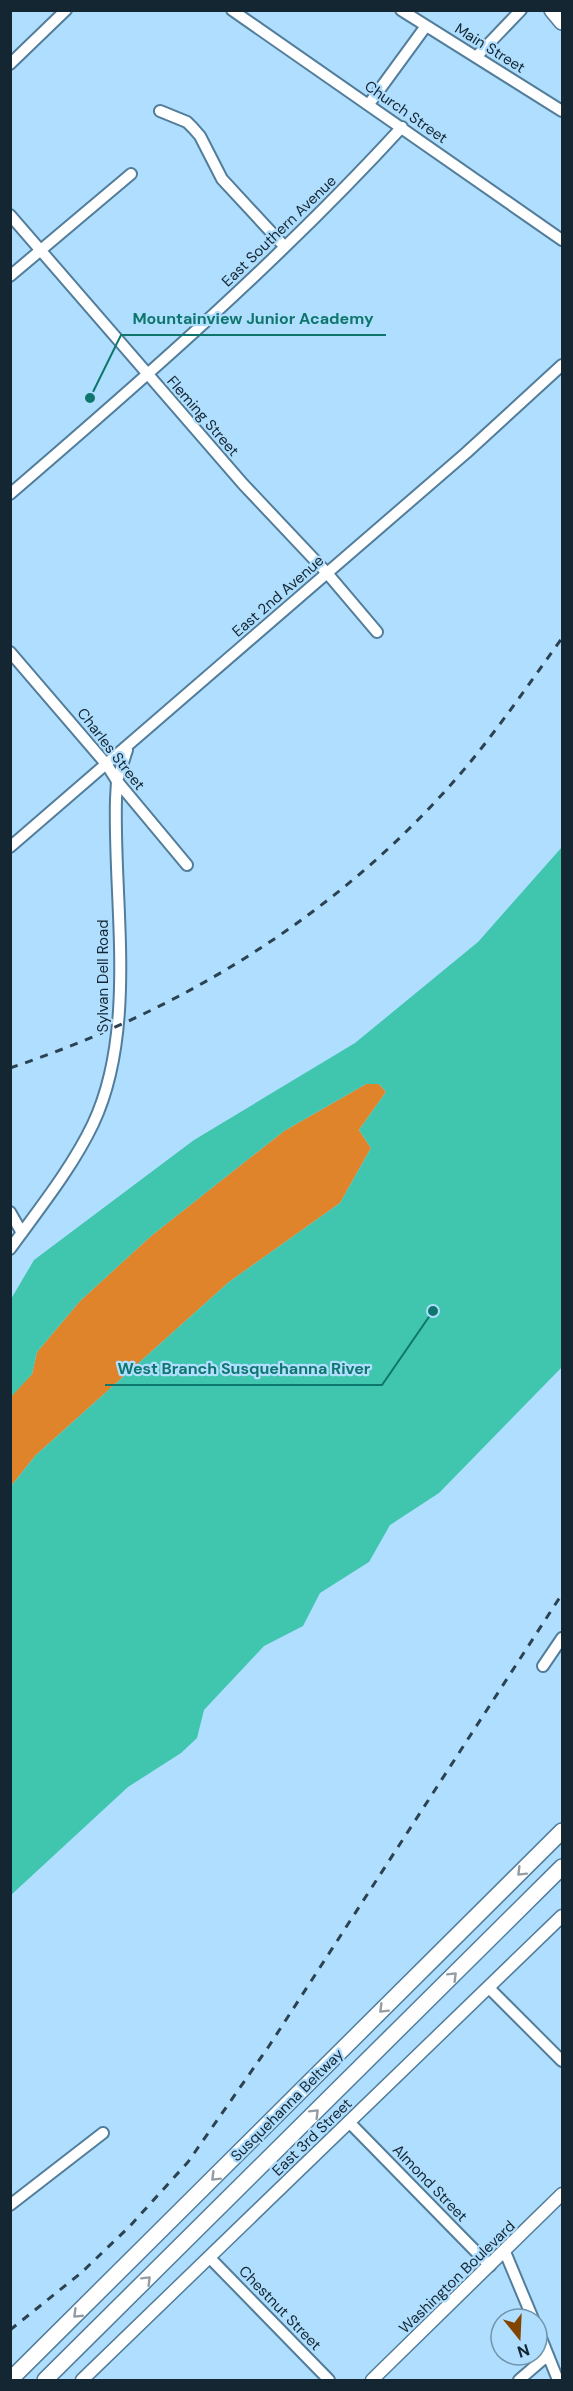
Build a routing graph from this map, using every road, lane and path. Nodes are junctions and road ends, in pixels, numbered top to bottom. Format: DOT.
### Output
graph roads {
  1 [pos="66,10"];
  2 [pos="232,10"];
  3 [pos="401,10"];
  4 [pos="521,10"];
  5 [pos="552,10"];
  6 [pos="562,22"];
  7 [pos="426,26"];
  8 [pos="476,57"];
  9 [pos="10,64"];
  10 [pos="369,104"];
  11 [pos="160,111"];
  12 [pos="562,111"];
  13 [pos="402,126"];
  14 [pos="131,174"];
  15 [pos="10,215"];
  16 [pos="562,240"];
  17 [pos="284,246"];
  18 [pos="42,250"];
  19 [pos="10,276"];
  20 [pos="562,365"];
  21 [pos="147,375"];
  22 [pos="10,494"];
  23 [pos="327,573"];
  24 [pos="377,632"];
  25 [pos="10,652"];
  26 [pos="128,747"];
  27 [pos="107,765"];
  28 [pos="117,781"];
  29 [pos="10,847"];
  30 [pos="187,865"];
  31 [pos="10,1212"];
  32 [pos="22,1233"];
  33 [pos="10,1250"];
  34 [pos="562,1638"];
  35 [pos="543,1666"];
  36 [pos="562,1831"];
  37 [pos="562,1867"];
  38 [pos="562,1916"];
  39 [pos="489,1988"];
  40 [pos="562,2061"];
  41 [pos="349,2122"];
  42 [pos="103,2133"];
  43 [pos="562,2194"];
  44 [pos="10,2205"];
  45 [pos="505,2252"];
  46 [pos="209,2258"];
  47 [pos="490,2266"];
  48 [pos="528,2307"];
  49 [pos="549,2357"];
  50 [pos="534,2367"];
  51 [pos="558,2373"];
  52 [pos="10,2378"];
  53 [pos="45,2380"];
  54 [pos="82,2380"];
  55 [pos="329,2380"];
  56 [pos="372,2380"];
  57 [pos="519,2380"];
  1 -- 9 [label="street"];
  2 -- 10 [label="street, Church Street"];
  3 -- 7 [label="street, Main Street"];
  4 -- 8 [label="street"];
  5 -- 6 [label="highway"];
  7 -- 8 [label="street, Main Street"];
  7 -- 10 [label="street"];
  8 -- 12 [label="street, Main Street"];
  10 -- 13 [label="street, Church Street"];
  11 -- 17 [label="street"];
  13 -- 16 [label="street, Church Street"];
  13 -- 17 [label="street, East Southern Avenue"];
  14 -- 18 [label="street"];
  15 -- 18 [label="street, Fleming Street"];
  17 -- 21 [label="street, East Southern Avenue"];
  18 -- 19 [label="street"];
  18 -- 21 [label="street, Fleming Street"];
  20 -- 23 [label="street, East 2nd Avenue"];
  21 -- 22 [label="street, East Southern Avenue"];
  21 -- 23 [label="street, Fleming Street"];
  23 -- 24 [label="street, Fleming Street"];
  23 -- 26 [label="street, East 2nd Avenue"];
  25 -- 27 [label="street, Charles Street"];
  26 -- 27 [label="street, East 2nd Avenue"];
  26 -- 28 [label="street, Sylvan Dell Road"];
  27 -- 28 [label="street, Charles Street"];
  27 -- 29 [label="street, East 2nd Avenue"];
  28 -- 30 [label="street, Charles Street"];
  28 -- 32 [label="street, Sylvan Dell Road"];
  31 -- 32 [label="street"];
  32 -- 33 [label="street, Sylvan Dell Road"];
  34 -- 35 [label="street"];
  36 -- 52 [label="highway, Susquehanna Beltway, one-way"];
  53 -- 37 [label="highway, Susquehanna Beltway, one-way"];
  38 -- 39 [label="main road, East 3rd Street"];
  39 -- 40 [label="street"];
  39 -- 41 [label="main road, East 3rd Street"];
  41 -- 46 [label="main road, East 3rd Street"];
  41 -- 47 [label="street, Almond Street"];
  42 -- 44 [label="street"];
  43 -- 45 [label="main road, Washington Boulevard"];
  45 -- 47 [label="main road, Washington Boulevard"];
  45 -- 48 [label="street"];
  46 -- 54 [label="main road, East 3rd Street"];
  46 -- 55 [label="street, Chestnut Street"];
  47 -- 56 [label="main road, Washington Boulevard"];
  49 -- 51 [label="street"];
  50 -- 57 [label="street"];
}
